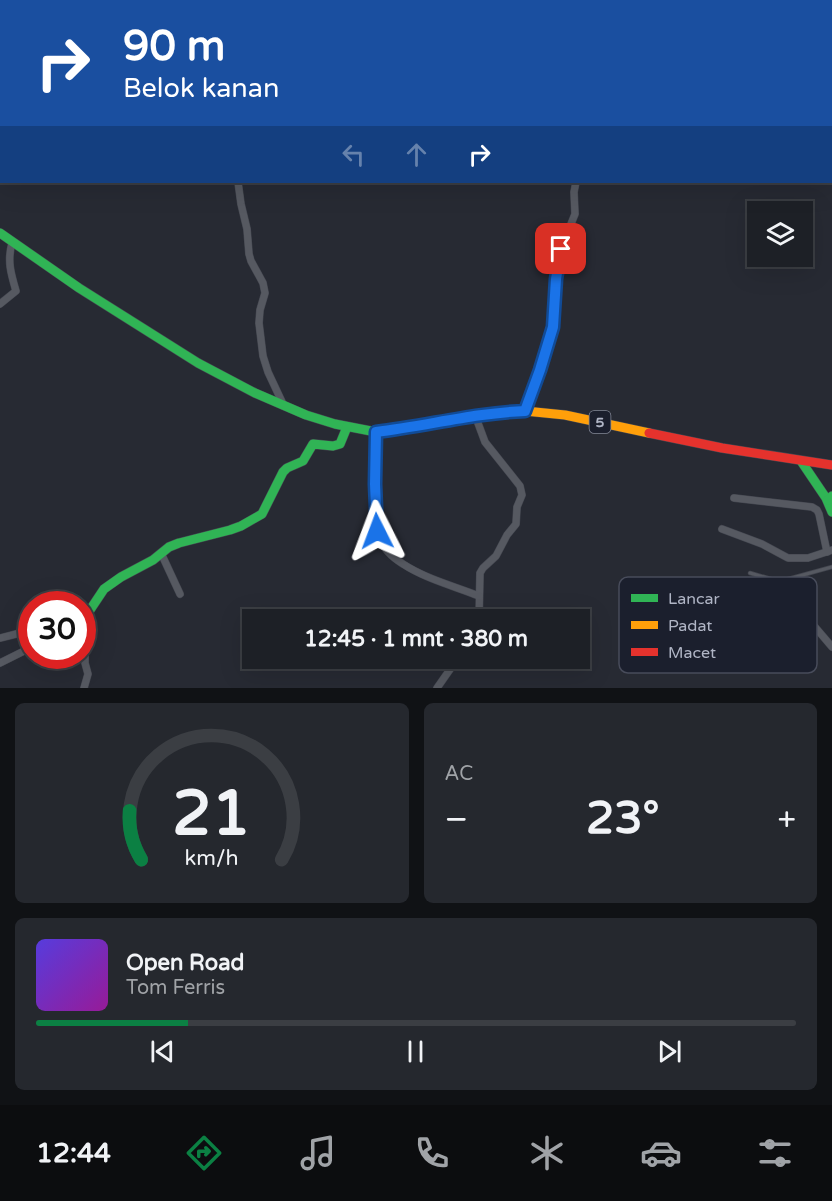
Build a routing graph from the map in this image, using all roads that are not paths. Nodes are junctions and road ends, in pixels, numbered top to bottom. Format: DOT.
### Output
graph roads {
  1 [pos="238,183"];
  2 [pos="576,183"];
  3 [pos="0,233"];
  4 [pos="12,243"];
  5 [pos="0,304"];
  6 [pos="284,406"];
  7 [pos="525,411"];
  8 [pos="475,415"];
  9 [pos="347,427"];
  10 [pos="367,431"];
  11 [pos="801,461"];
  12 [pos="832,465"];
  13 [pos="734,498"];
  14 [pos="830,498"];
  15 [pos="832,512"];
  16 [pos="722,529"];
  17 [pos="830,551"];
  18 [pos="161,553"];
  19 [pos="832,567"];
  20 [pos="750,573"];
  21 [pos="764,577"];
  22 [pos="796,577"];
  23 [pos="180,594"];
  24 [pos="479,596"];
  25 [pos="96,601"];
  26 [pos="479,609"];
  27 [pos="817,629"];
  28 [pos="18,633"];
  29 [pos="0,638"];
  30 [pos="832,647"];
  31 [pos="18,654"];
  32 [pos="0,663"];
  33 [pos="87,669"];
  34 [pos="450,669"];
  35 [pos="84,688"];
  36 [pos="437,688"];
  1 -- 6 [label="street"];
  2 -- 7 [label="street"];
  3 -- 4 [label="main road, 5"];
  4 -- 5 [label="street"];
  4 -- 6 [label="main road, 5"];
  6 -- 9 [label="main road, 5"];
  7 -- 8 [label="main road, 5"];
  7 -- 11 [label="main road, 5"];
  8 -- 10 [label="main road, 5"];
  8 -- 24 [label="street"];
  9 -- 10 [label="main road, 5"];
  9 -- 18 [label="main road"];
  10 -- 24 [label="street"];
  11 -- 12 [label="main road, 5"];
  11 -- 14 [label="main road"];
  13 -- 17 [label="street"];
  14 -- 15 [label="main road"];
  16 -- 17 [label="street"];
  18 -- 23 [label="street"];
  18 -- 25 [label="main road"];
  19 -- 22 [label="lane"];
  20 -- 21 [label="lane"];
  24 -- 26 [label="street"];
  27 -- 30 [label="street"];
  28 -- 29 [label="street"];
  31 -- 32 [label="street"];
  33 -- 35 [label="street"];
  34 -- 36 [label="street"];
}
